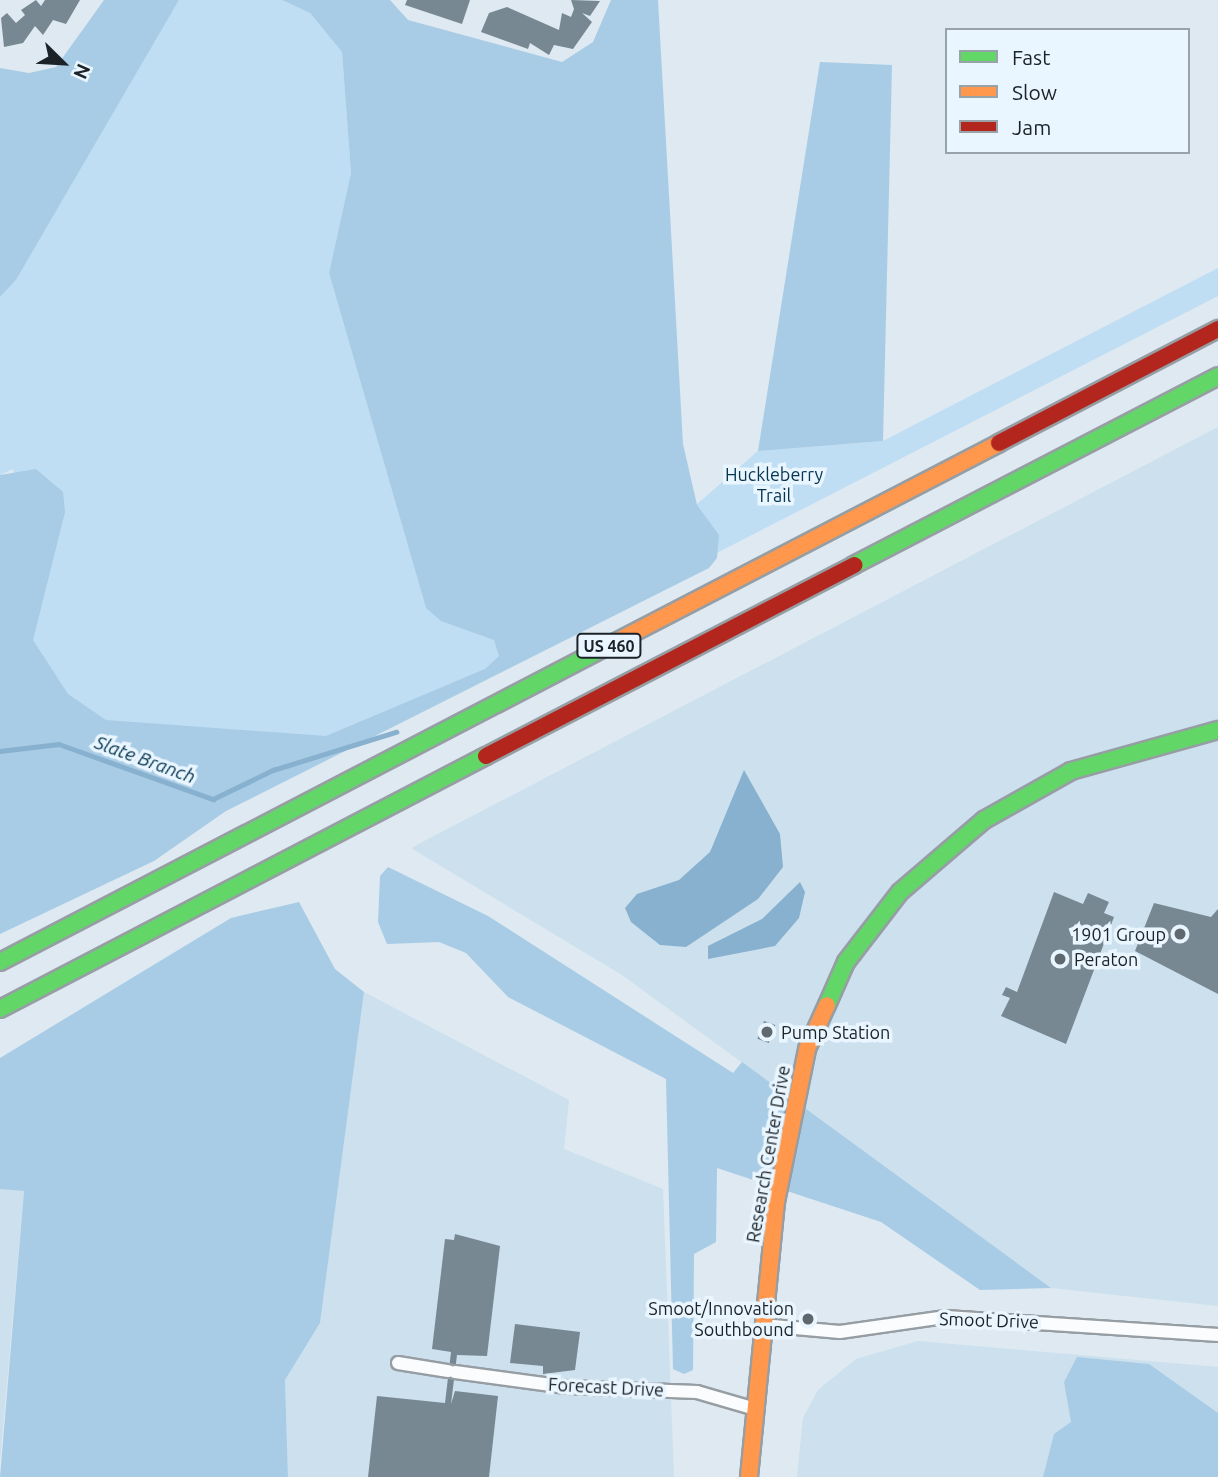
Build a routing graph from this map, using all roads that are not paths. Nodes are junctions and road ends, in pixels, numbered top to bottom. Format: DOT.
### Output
graph roads {
  1 [pos="1218,329"];
  2 [pos="1218,376"];
  3 [pos="1218,730"];
  4 [pos="0,962"];
  5 [pos="0,1009"];
  6 [pos="762,1325"];
  7 [pos="1218,1335"];
  8 [pos="398,1363"];
  9 [pos="755,1409"];
  10 [pos="749,1477"];
  1 -- 4 [label="main road, US 460"];
  2 -- 5 [label="main road, US 460"];
  3 -- 6 [label="main road, Research Center Drive"];
  6 -- 7 [label="street, Smoot Drive"];
  6 -- 9 [label="main road, Research Center Drive"];
  8 -- 9 [label="street, Forecast Drive"];
  9 -- 10 [label="main road, Research Center Drive"];
}
